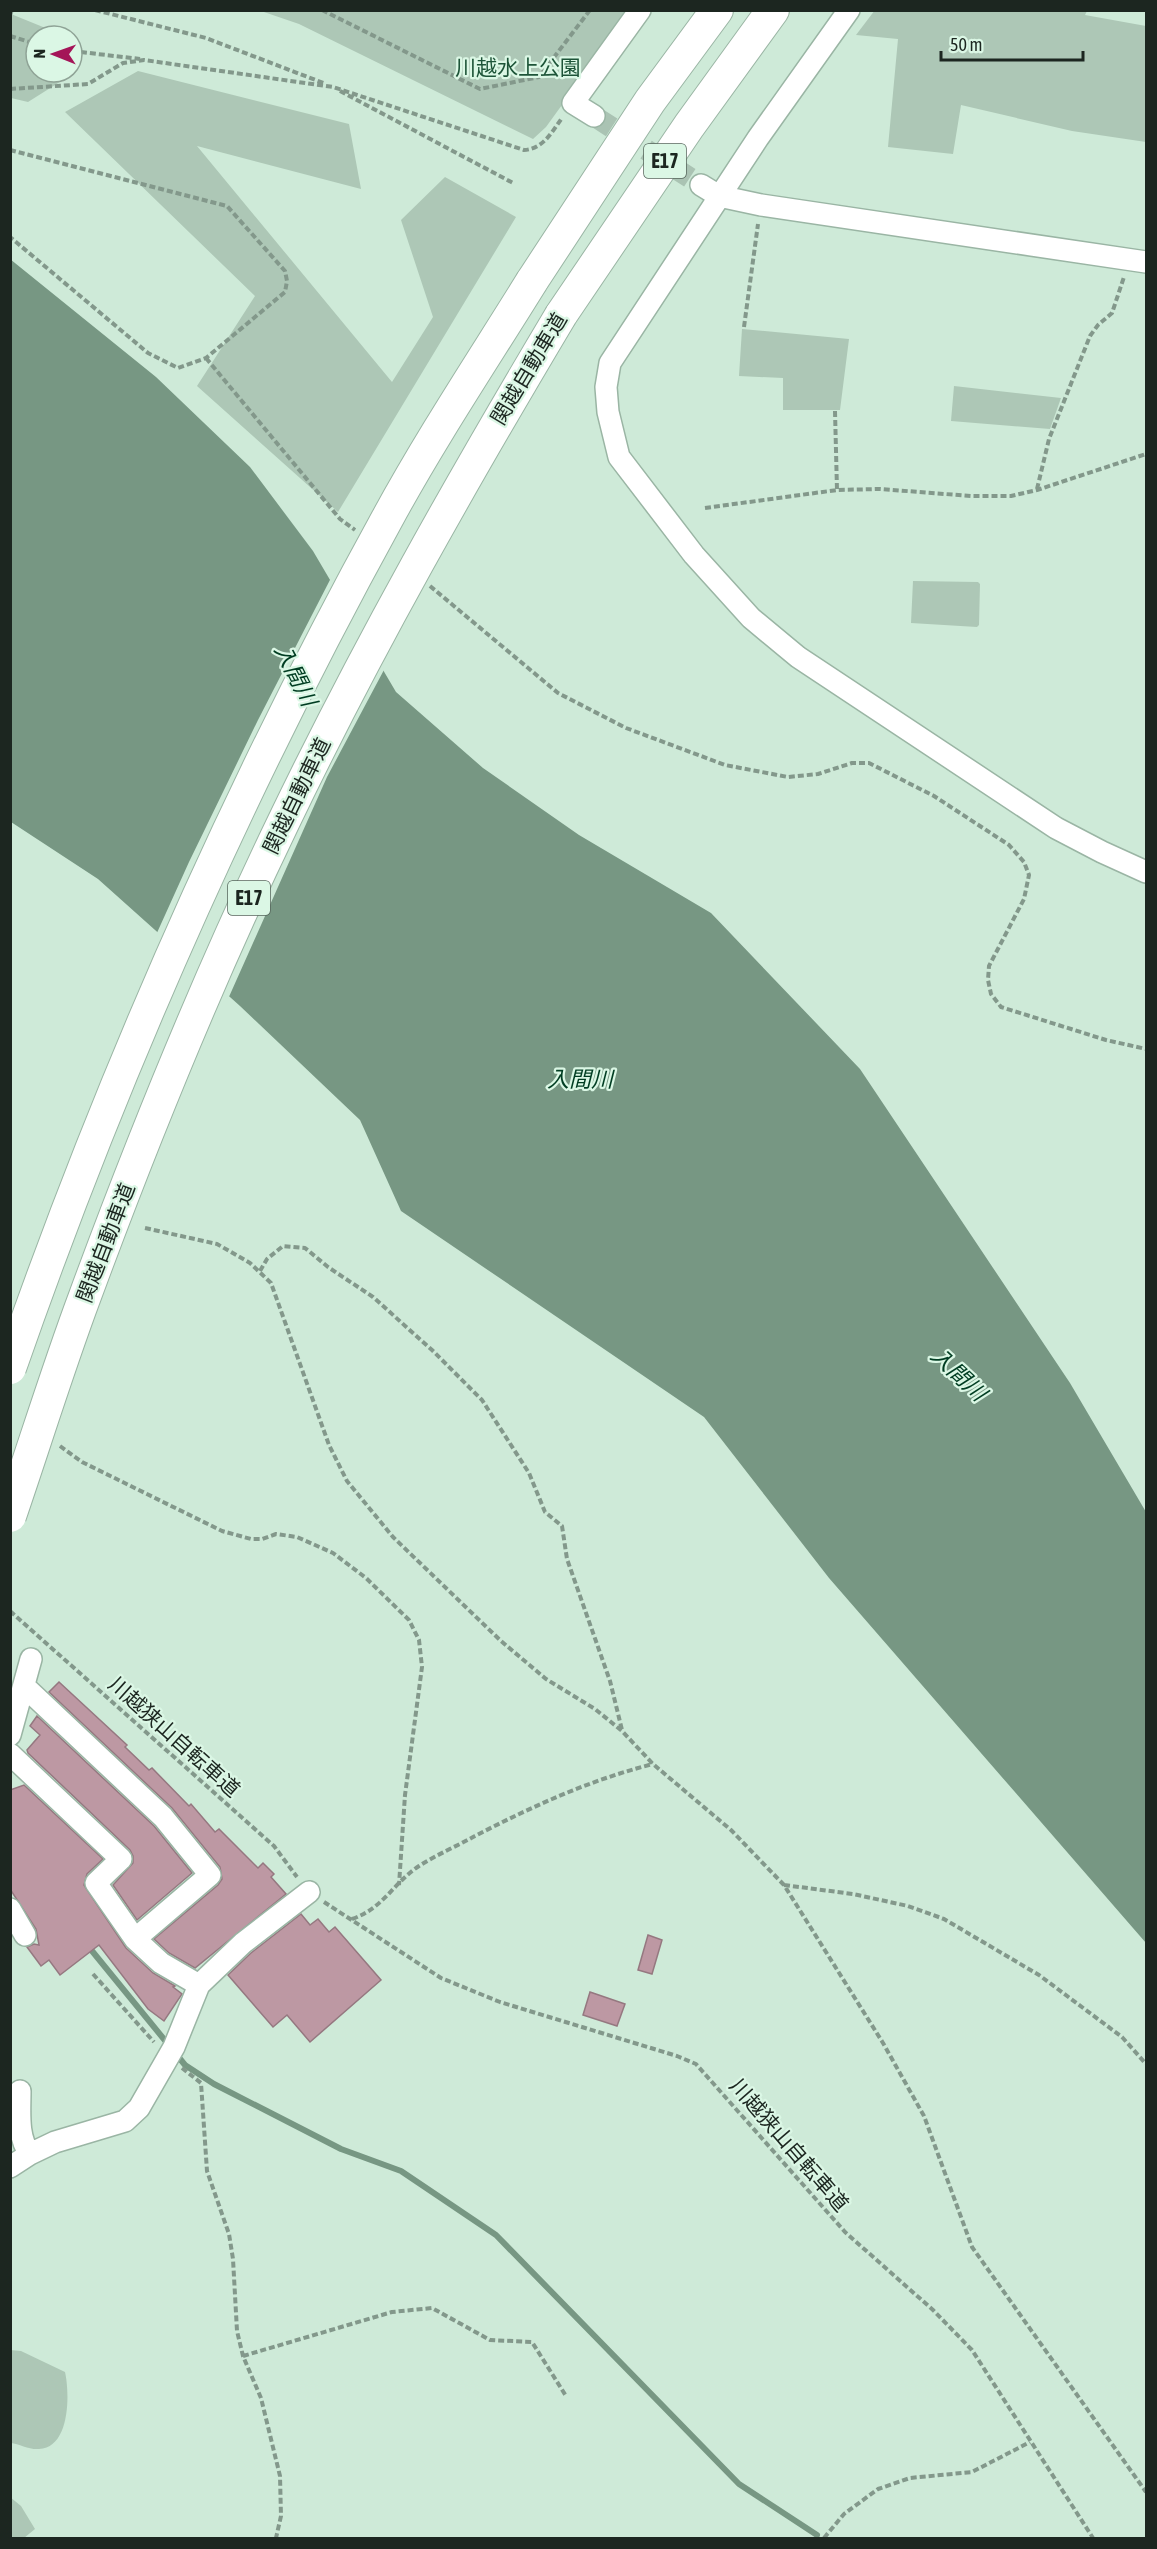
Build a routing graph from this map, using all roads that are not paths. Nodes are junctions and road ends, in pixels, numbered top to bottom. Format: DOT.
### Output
graph roads {
  1 [pos="640,10"];
  2 [pos="717,10"];
  3 [pos="773,10"];
  4 [pos="849,10"];
  5 [pos="594,116"];
  6 [pos="701,185"];
  7 [pos="719,196"];
  8 [pos="1137,261"];
  9 [pos="1146,872"];
  10 [pos="10,1368"];
  11 [pos="10,1516"];
  12 [pos="31,1659"];
  13 [pos="25,1687"];
  14 [pos="10,1735"];
  15 [pos="10,1754"];
  16 [pos="309,1892"];
  17 [pos="10,1909"];
  18 [pos="25,1935"];
  19 [pos="135,1939"];
  20 [pos="199,1985"];
  21 [pos="20,2091"];
  22 [pos="30,2154"];
  23 [pos="10,2167"];
  1 -- 5 [label="street"];
  2 -- 10 [label="highway, 関越自動車道 / E17, bridge"];
  3 -- 11 [label="highway, 関越自動車道 / E17, bridge"];
  4 -- 7 [label="street"];
  6 -- 7 [label="street"];
  7 -- 8 [label="street"];
  7 -- 9 [label="street"];
  12 -- 13 [label="street"];
  13 -- 14 [label="street"];
  13 -- 19 [label="street"];
  15 -- 19 [label="street"];
  16 -- 20 [label="street"];
  17 -- 18 [label="street"];
  19 -- 20 [label="street"];
  20 -- 22 [label="street"];
  21 -- 22 [label="street"];
  22 -- 23 [label="street"];
}
